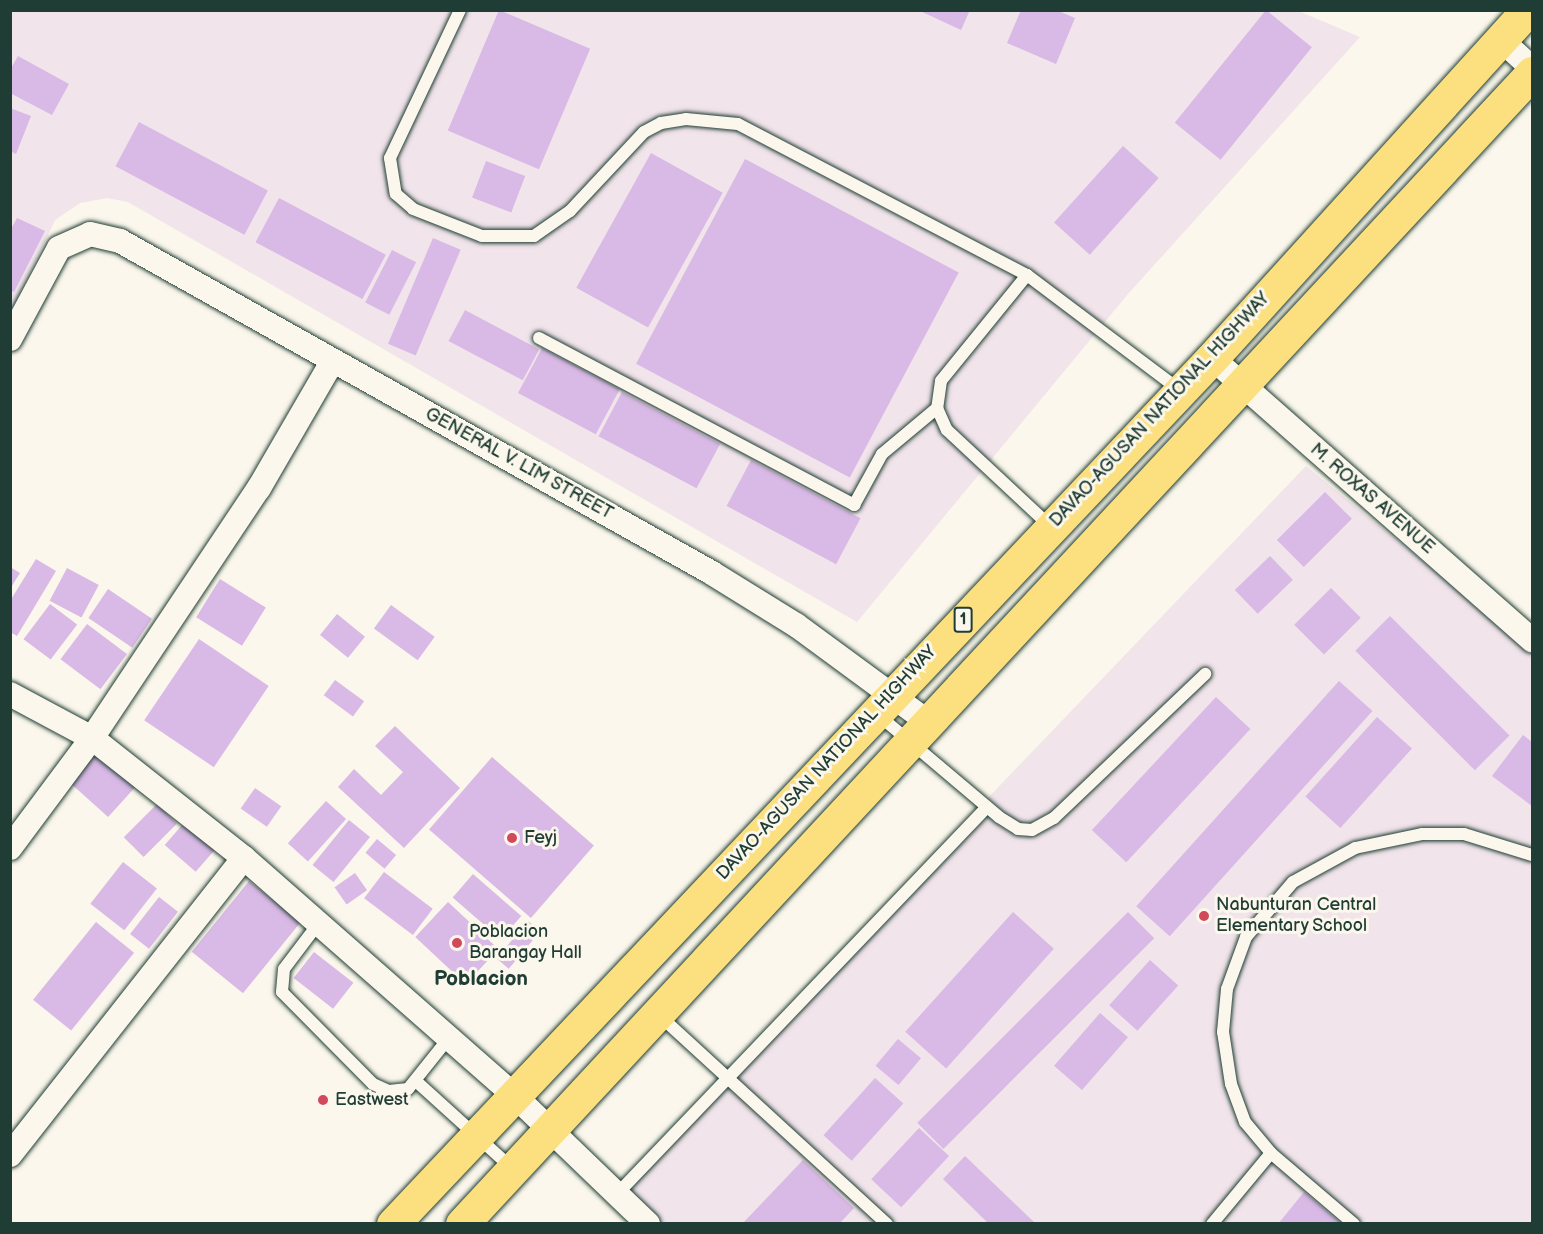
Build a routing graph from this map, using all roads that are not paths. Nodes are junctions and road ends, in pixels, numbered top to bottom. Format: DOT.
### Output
graph roads {
  1 [pos="460,10"];
  2 [pos="1527,10"];
  3 [pos="1499,38"];
  4 [pos="1533,68"];
  5 [pos="1533,73"];
  6 [pos="1027,275"];
  7 [pos="539,338"];
  8 [pos="10,339"];
  9 [pos="1212,358"];
  10 [pos="332,362"];
  11 [pos="1242,384"];
  12 [pos="1181,391"];
  13 [pos="937,408"];
  14 [pos="1050,527"];
  15 [pos="1533,640"];
  16 [pos="1205,674"];
  17 [pos="10,694"];
  18 [pos="885,703"];
  19 [pos="921,734"];
  20 [pos="93,738"];
  21 [pos="987,807"];
  22 [pos="10,848"];
  23 [pos="1533,855"];
  24 [pos="244,858"];
  25 [pos="318,924"];
  26 [pos="660,1016"];
  27 [pos="448,1039"];
  28 [pos="726,1077"];
  29 [pos="417,1082"];
  30 [pos="514,1095"];
  31 [pos="548,1129"];
  32 [pos="478,1134"];
  33 [pos="1271,1153"];
  34 [pos="10,1155"];
  35 [pos="513,1169"];
  36 [pos="618,1193"];
  37 [pos="393,1224"];
  38 [pos="462,1224"];
  39 [pos="648,1224"];
  40 [pos="886,1224"];
  41 [pos="1212,1224"];
  42 [pos="1354,1224"];
  1 -- 6 [label="lane"];
  2 -- 3 [label="highway, DAVAO-AGUSAN NATIONAL HIGHWAY / 1"];
  3 -- 4 [label="street"];
  3 -- 9 [label="highway, DAVAO-AGUSAN NATIONAL HIGHWAY / 1"];
  5 -- 11 [label="highway"];
  6 -- 12 [label="lane"];
  6 -- 13 [label="lane"];
  7 -- 13 [label="lane"];
  8 -- 10 [label="street, GENERAL V. LIM STREET"];
  9 -- 11 [label="street, M. ROXAS AVENUE"];
  9 -- 12 [label="highway, DAVAO-AGUSAN NATIONAL HIGHWAY / 1"];
  10 -- 18 [label="street, GENERAL V. LIM STREET"];
  10 -- 20 [label="street"];
  11 -- 15 [label="street, M. ROXAS AVENUE"];
  11 -- 19 [label="highway"];
  12 -- 14 [label="highway, DAVAO-AGUSAN NATIONAL HIGHWAY / 1"];
  13 -- 14 [label="lane"];
  14 -- 18 [label="highway, DAVAO-AGUSAN NATIONAL HIGHWAY / 1"];
  16 -- 21 [label="lane"];
  17 -- 20 [label="street"];
  18 -- 19 [label="street, GENERAL V. LIM STREET"];
  18 -- 30 [label="highway, DAVAO-AGUSAN NATIONAL HIGHWAY / 1"];
  19 -- 21 [label="lane"];
  19 -- 26 [label="highway"];
  20 -- 22 [label="street"];
  20 -- 24 [label="street"];
  21 -- 28 [label="lane"];
  23 -- 33 [label="lane"];
  24 -- 25 [label="street"];
  24 -- 34 [label="street"];
  25 -- 27 [label="street"];
  25 -- 29 [label="lane"];
  26 -- 28 [label="lane"];
  26 -- 31 [label="highway"];
  27 -- 29 [label="lane"];
  27 -- 30 [label="street"];
  28 -- 36 [label="lane"];
  28 -- 40 [label="lane"];
  29 -- 32 [label="lane"];
  30 -- 31 [label="street"];
  30 -- 32 [label="highway, DAVAO-AGUSAN NATIONAL HIGHWAY / 1"];
  31 -- 35 [label="highway"];
  31 -- 36 [label="street"];
  32 -- 35 [label="lane"];
  32 -- 37 [label="highway, DAVAO-AGUSAN NATIONAL HIGHWAY / 1"];
  33 -- 41 [label="lane"];
  33 -- 42 [label="lane"];
  35 -- 38 [label="highway"];
  36 -- 39 [label="street"];
}
